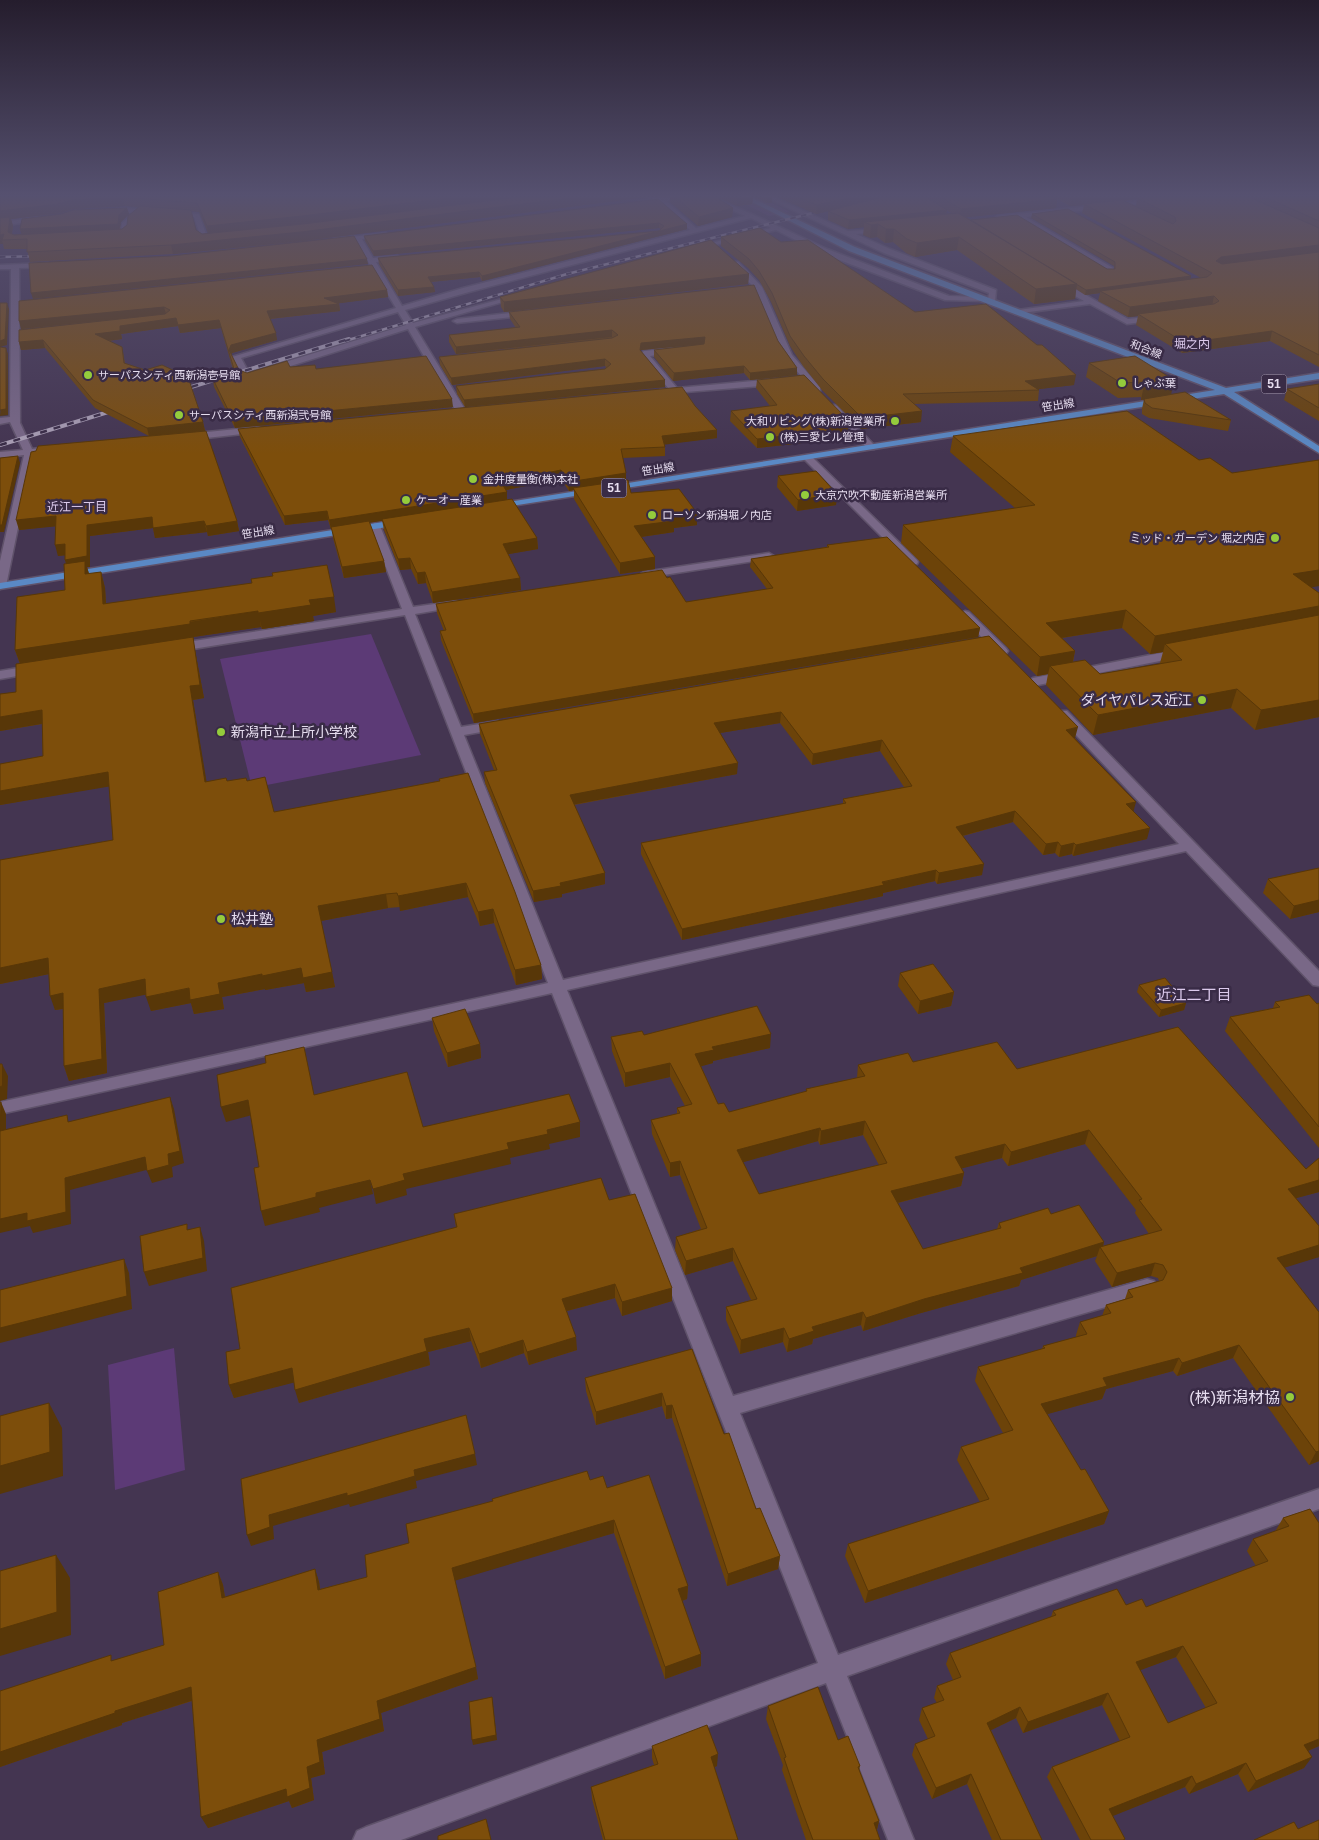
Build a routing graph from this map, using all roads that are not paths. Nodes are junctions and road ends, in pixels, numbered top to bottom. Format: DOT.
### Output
graph roads {
  1 [pos="15,283"];
  2 [pos="385,283"];
  3 [pos="498,283"];
  4 [pos="754,283"];
  5 [pos="908,283"];
  6 [pos="941,283"];
  7 [pos="969,283"];
  8 [pos="1058,283"];
  9 [pos="758,287"];
  10 [pos="748,288"];
  11 [pos="533,292"];
  12 [pos="1102,296"];
  13 [pos="987,300"];
  14 [pos="1088,301"];
  15 [pos="25,304"];
  16 [pos="15,305"];
  17 [pos="401,309"];
  18 [pos="540,312"];
  19 [pos="1018,312"];
  20 [pos="1164,317"];
  21 [pos="411,326"];
  22 [pos="682,349"];
  23 [pos="441,360"];
  24 [pos="432,361"];
  25 [pos="1319,376"];
  26 [pos="797,380"];
  27 [pos="458,389"];
  28 [pos="449,390"];
  29 [pos="675,391"];
  30 [pos="1228,392"];
  31 [pos="656,393"];
  32 [pos="461,411"];
  33 [pos="15,419"];
  34 [pos="0,421"];
  35 [pos="265,429"];
  36 [pos="176,438"];
  37 [pos="871,447"];
  38 [pos="68,448"];
  39 [pos="1319,450"];
  40 [pos="29,452"];
  41 [pos="0,455"];
  42 [pos="808,458"];
  43 [pos="484,509"];
  44 [pos="415,520"];
  45 [pos="375,526"];
  46 [pos="781,554"];
  47 [pos="923,573"];
  48 [pos="630,578"];
  49 [pos="0,586"];
  50 [pos="467,602"];
  51 [pos="955,605"];
  52 [pos="409,611"];
  53 [pos="991,640"];
  54 [pos="971,643"];
  55 [pos="166,649"];
  56 [pos="1195,651"];
  57 [pos="1008,657"];
  58 [pos="49,667"];
  59 [pos="0,675"];
  60 [pos="1044,693"];
  61 [pos="1056,706"];
  62 [pos="515,722"];
  63 [pos="457,732"];
  64 [pos="1188,846"];
  65 [pos="1319,981"];
  66 [pos="557,985"];
  67 [pos="0,1108"];
  68 [pos="1150,1286"];
  69 [pos="728,1407"];
  70 [pos="1319,1499"];
  71 [pos="833,1669"];
  72 [pos="366,1840"];
  73 [pos="901,1840"];
  1 -- 16 [label="street"];
  2 -- 17 [label="street"];
  3 -- 17 [label="street"];
  4 -- 9 [label="street"];
  5 -- 13 [label="street"];
  6 -- 13 [label="main road, 和合線"];
  7 -- 13 [label="street"];
  8 -- 14 [label="street"];
  9 -- 10 [label="street"];
  9 -- 26 [label="street"];
  11 -- 21 [label="street"];
  12 -- 14 [label="street"];
  13 -- 19 [label="main road, 和合線"];
  14 -- 19 [label="street"];
  14 -- 20 [label="street"];
  15 -- 16 [label="street"];
  16 -- 33 [label="street"];
  17 -- 21 [label="street"];
  17 -- 21 [label="street"];
  18 -- 21 [label="street"];
  19 -- 30 [label="main road, 和合線"];
  21 -- 24 [label="street"];
  22 -- 29 [label="street"];
  23 -- 24 [label="street"];
  24 -- 28 [label="street"];
  25 -- 30 [label="main road, 笹出線 / 51"];
  26 -- 29 [label="street"];
  26 -- 37 [label="street"];
  27 -- 28 [label="street"];
  28 -- 32 [label="street"];
  29 -- 31 [label="street"];
  30 -- 37 [label="main road, 笹出線 / 51"];
  30 -- 39 [label="main road, 和合線"];
  33 -- 34 [label="street"];
  33 -- 40 [label="street"];
  35 -- 36 [label="street"];
  37 -- 42 [label="main road, 笹出線 / 51"];
  38 -- 40 [label="street"];
  40 -- 41 [label="street"];
  40 -- 49 [label="street"];
  42 -- 43 [label="main road, 笹出線 / 51"];
  42 -- 47 [label="street"];
  44 -- 45 [label="main road, 笹出線"];
  45 -- 49 [label="main road, 笹出線"];
  45 -- 52 [label="street"];
  46 -- 48 [label="street"];
  50 -- 52 [label="street"];
  51 -- 53 [label="street"];
  52 -- 55 [label="street"];
  52 -- 63 [label="street"];
  53 -- 54 [label="street"];
  53 -- 57 [label="street"];
  56 -- 60 [label="street"];
  58 -- 59 [label="street"];
  61 -- 64 [label="street"];
  62 -- 63 [label="street"];
  63 -- 66 [label="street"];
  64 -- 65 [label="street"];
  64 -- 66 [label="street"];
  66 -- 67 [label="street"];
  66 -- 69 [label="street"];
  68 -- 69 [label="street"];
  69 -- 71 [label="street"];
  70 -- 71 [label="street"];
  71 -- 72 [label="street"];
  71 -- 73 [label="street"];
}
